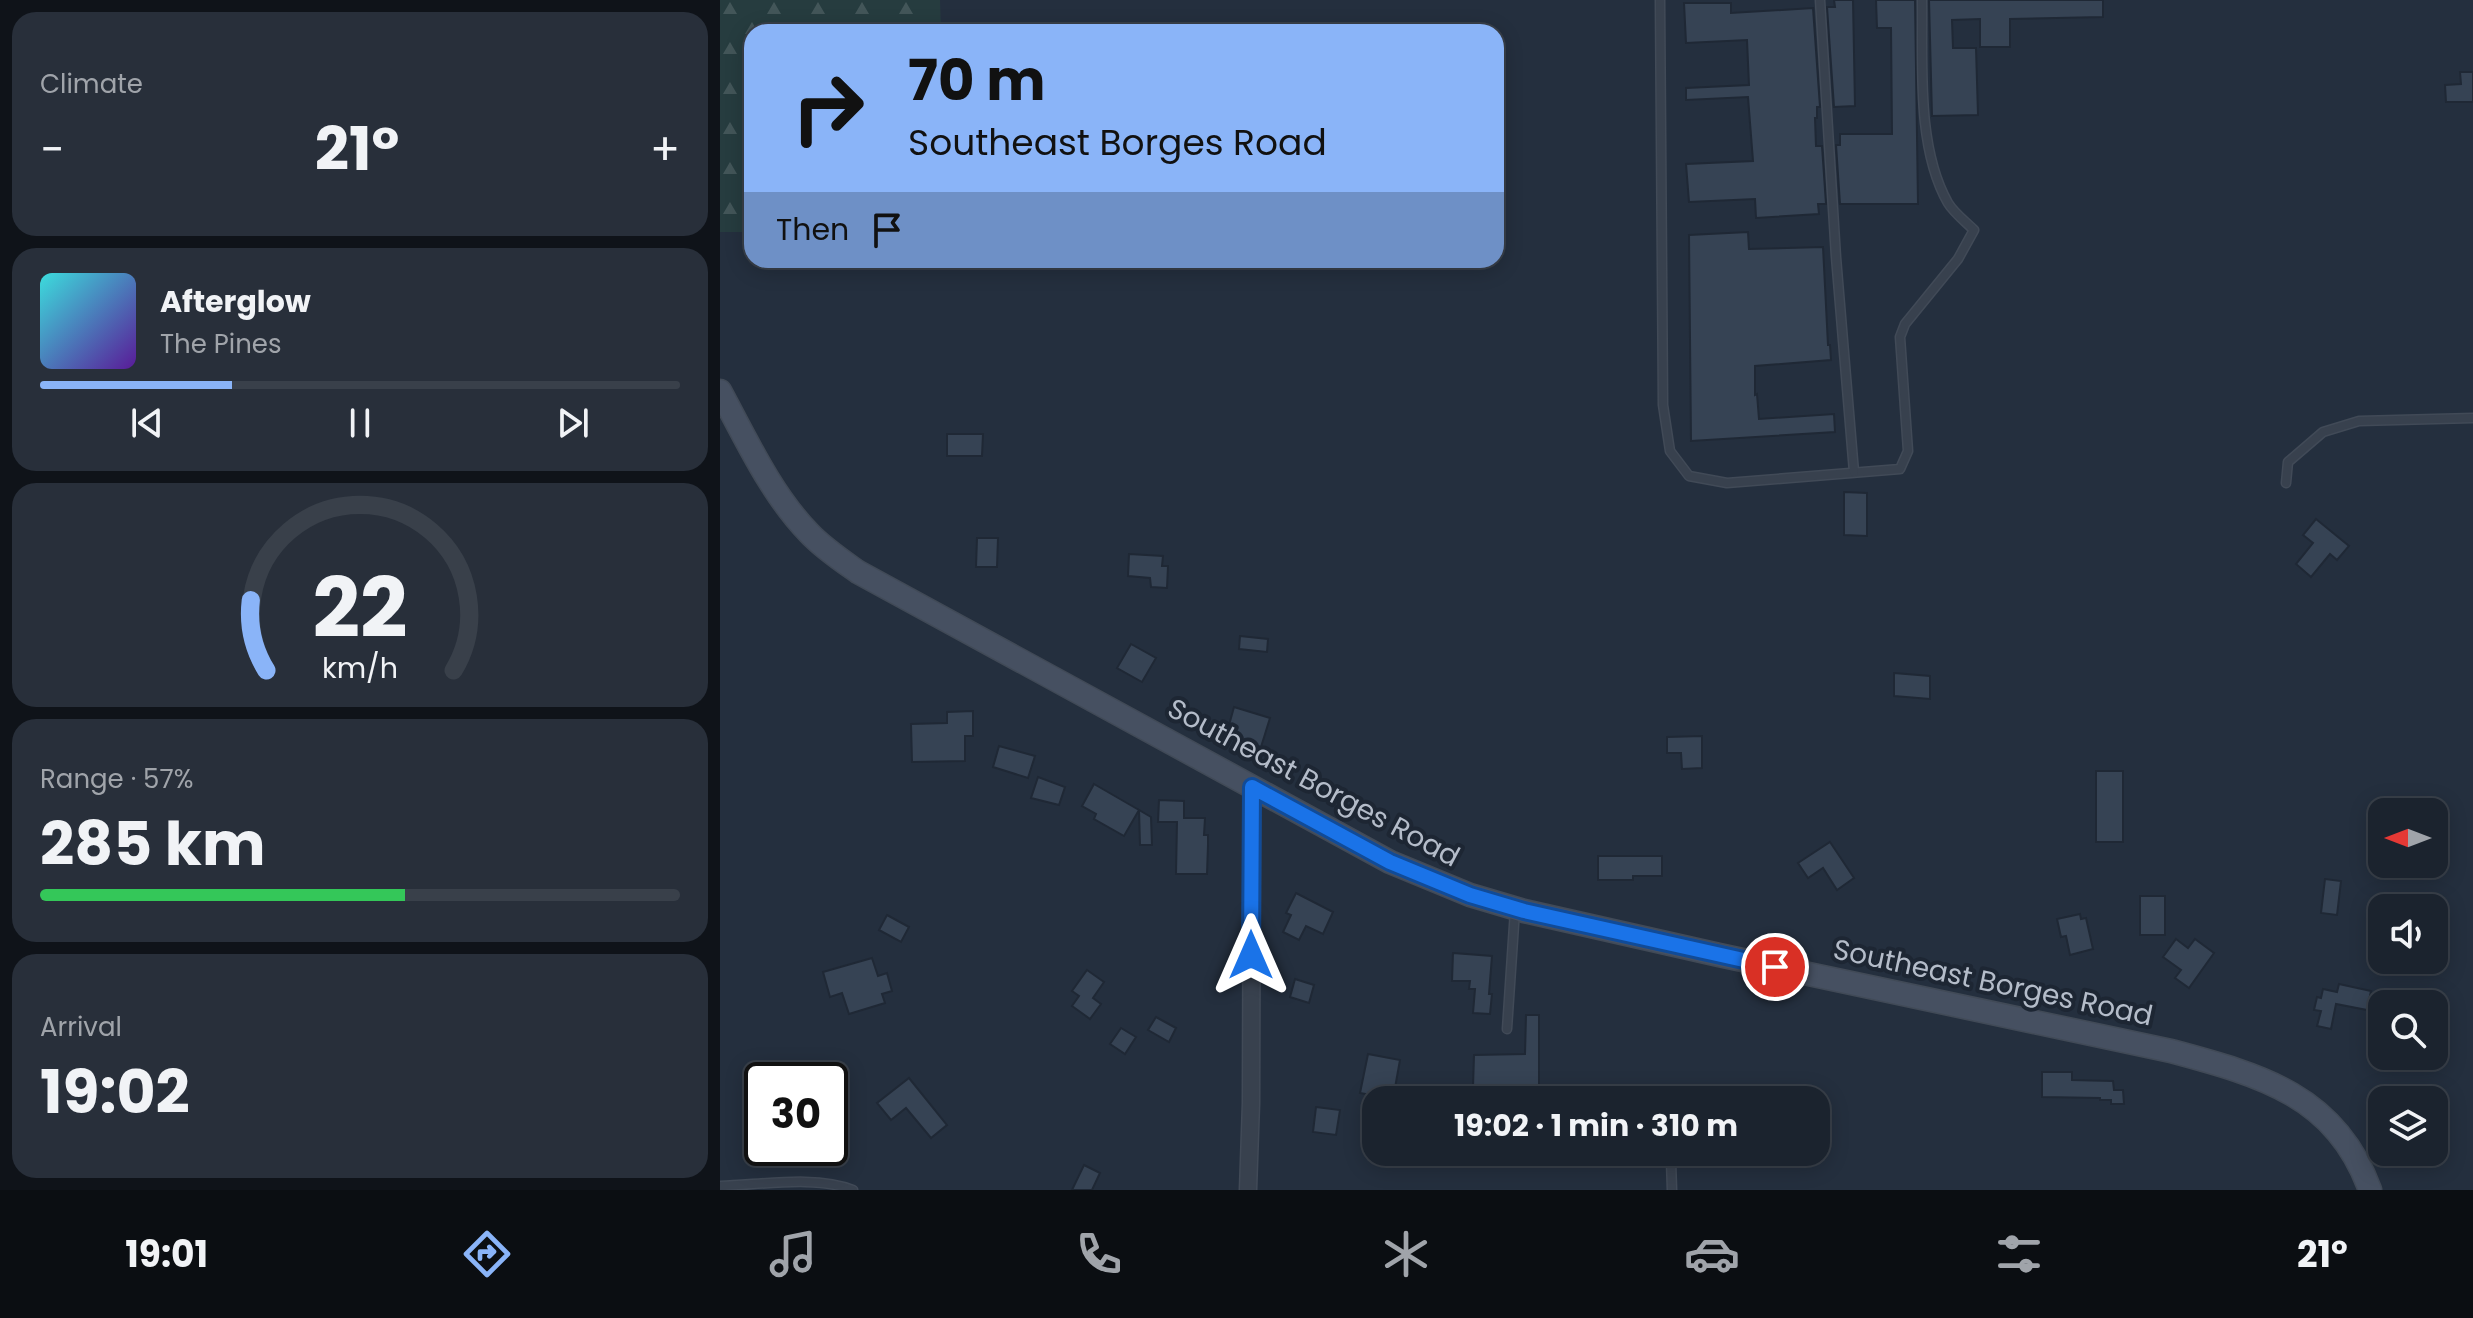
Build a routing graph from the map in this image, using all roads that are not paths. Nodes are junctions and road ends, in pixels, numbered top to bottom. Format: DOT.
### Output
graph roads {
  1 [pos="1660,0"];
  2 [pos="1820,0"];
  3 [pos="1922,0"];
  4 [pos="720,391"];
  5 [pos="2473,418"];
  6 [pos="1854,472"];
  7 [pos="2286,483"];
  8 [pos="1252,787"];
  9 [pos="1515,908"];
  10 [pos="1507,1029"];
  11 [pos="1671,1166"];
  12 [pos="720,1186"];
  13 [pos="853,1190"];
  14 [pos="1248,1190"];
  15 [pos="1672,1190"];
  16 [pos="2370,1190"];
  1 -- 6 [label="lane"];
  2 -- 6 [label="lane"];
  3 -- 6 [label="lane"];
  4 -- 8 [label="street, Southeast Borges Road"];
  5 -- 7 [label="lane"];
  8 -- 9 [label="street, Southeast Borges Road"];
  8 -- 14 [label="street"];
  9 -- 10 [label="lane"];
  9 -- 16 [label="street, Southeast Borges Road"];
  11 -- 15 [label="lane"];
  12 -- 13 [label="lane"];
}
